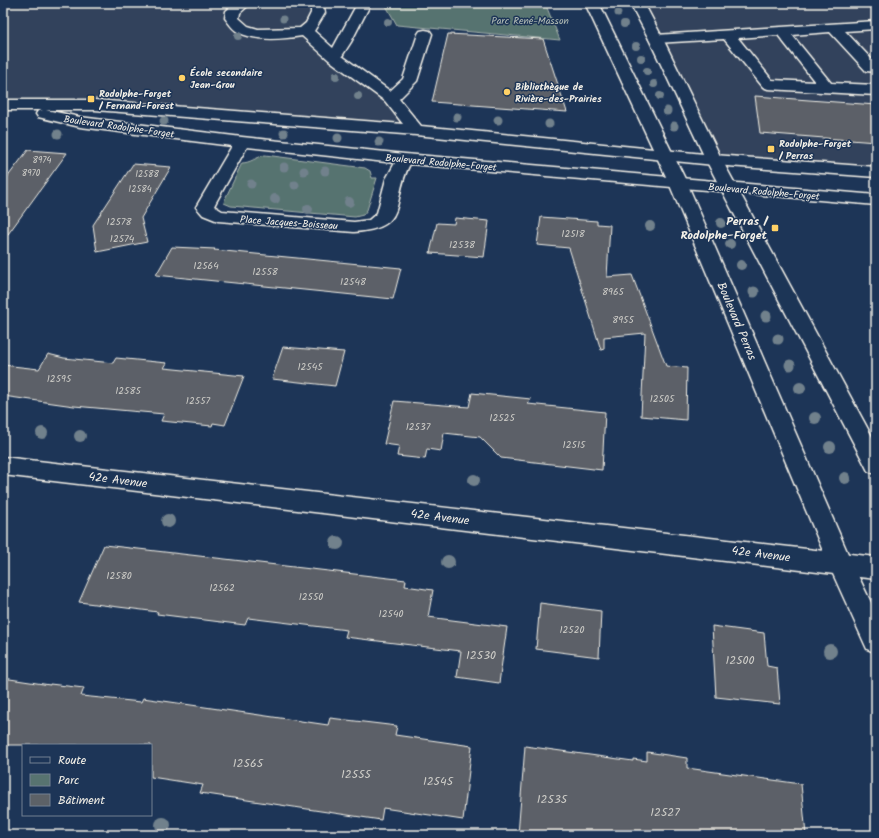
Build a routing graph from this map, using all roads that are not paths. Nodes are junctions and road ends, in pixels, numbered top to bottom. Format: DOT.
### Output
graph roads {
  1 [pos="244,3"];
  2 [pos="312,3"];
  3 [pos="592,3"];
  4 [pos="637,3"];
  5 [pos="362,7"];
  6 [pos="876,25"];
  7 [pos="834,28"];
  8 [pos="305,31"];
  9 [pos="782,31"];
  10 [pos="425,34"];
  11 [pos="728,35"];
  12 [pos="656,39"];
  13 [pos="334,57"];
  14 [pos="874,70"];
  15 [pos="827,88"];
  16 [pos="876,90"];
  17 [pos="390,98"];
  18 [pos="5,108"];
  19 [pos="416,130"];
  20 [pos="242,142"];
  21 [pos="664,155"];
  22 [pos="405,159"];
  23 [pos="714,160"];
  24 [pos="876,172"];
  25 [pos="678,183"];
  26 [pos="729,188"];
  27 [pos="876,200"];
  28 [pos="876,465"];
  29 [pos="3,466"];
  30 [pos="840,563"];
  31 [pos="876,568"];
  32 [pos="876,641"];
  1 -- 8 [label="street"];
  2 -- 8 [label="street"];
  3 -- 21 [label="street, Boulevard Perras"];
  4 -- 12 [label="street"];
  5 -- 13 [label="street"];
  6 -- 7 [label="street"];
  7 -- 9 [label="street"];
  7 -- 14 [label="street"];
  8 -- 13 [label="street"];
  9 -- 11 [label="street"];
  9 -- 15 [label="street"];
  10 -- 17 [label="street"];
  11 -- 12 [label="street"];
  11 -- 15 [label="street"];
  12 -- 23 [label="street"];
  13 -- 17 [label="street"];
  15 -- 16 [label="street"];
  17 -- 19 [label="street"];
  18 -- 19 [label="street, Boulevard Rodolphe-Forget"];
  18 -- 20 [label="street, Boulevard Rodolphe-Forget"];
  19 -- 21 [label="street, Boulevard Rodolphe-Forget"];
  20 -- 22 [label="street, Boulevard Rodolphe-Forget"];
  20 -- 22 [label="street, Place Jacques-Boisseau"];
  21 -- 23 [label="street, Boulevard Rodolphe-Forget"];
  21 -- 25 [label="street, Boulevard Perras"];
  22 -- 25 [label="street, Boulevard Rodolphe-Forget"];
  23 -- 24 [label="street, Boulevard Rodolphe-Forget"];
  23 -- 26 [label="street"];
  25 -- 26 [label="street, Boulevard Rodolphe-Forget"];
  25 -- 30 [label="street, Boulevard Perras"];
  26 -- 27 [label="street, Boulevard Rodolphe-Forget"];
  26 -- 28 [label="street"];
  29 -- 30 [label="street, 42e Avenue"];
  30 -- 31 [label="street, 42e Avenue"];
  30 -- 32 [label="street, Boulevard Perras"];
}
